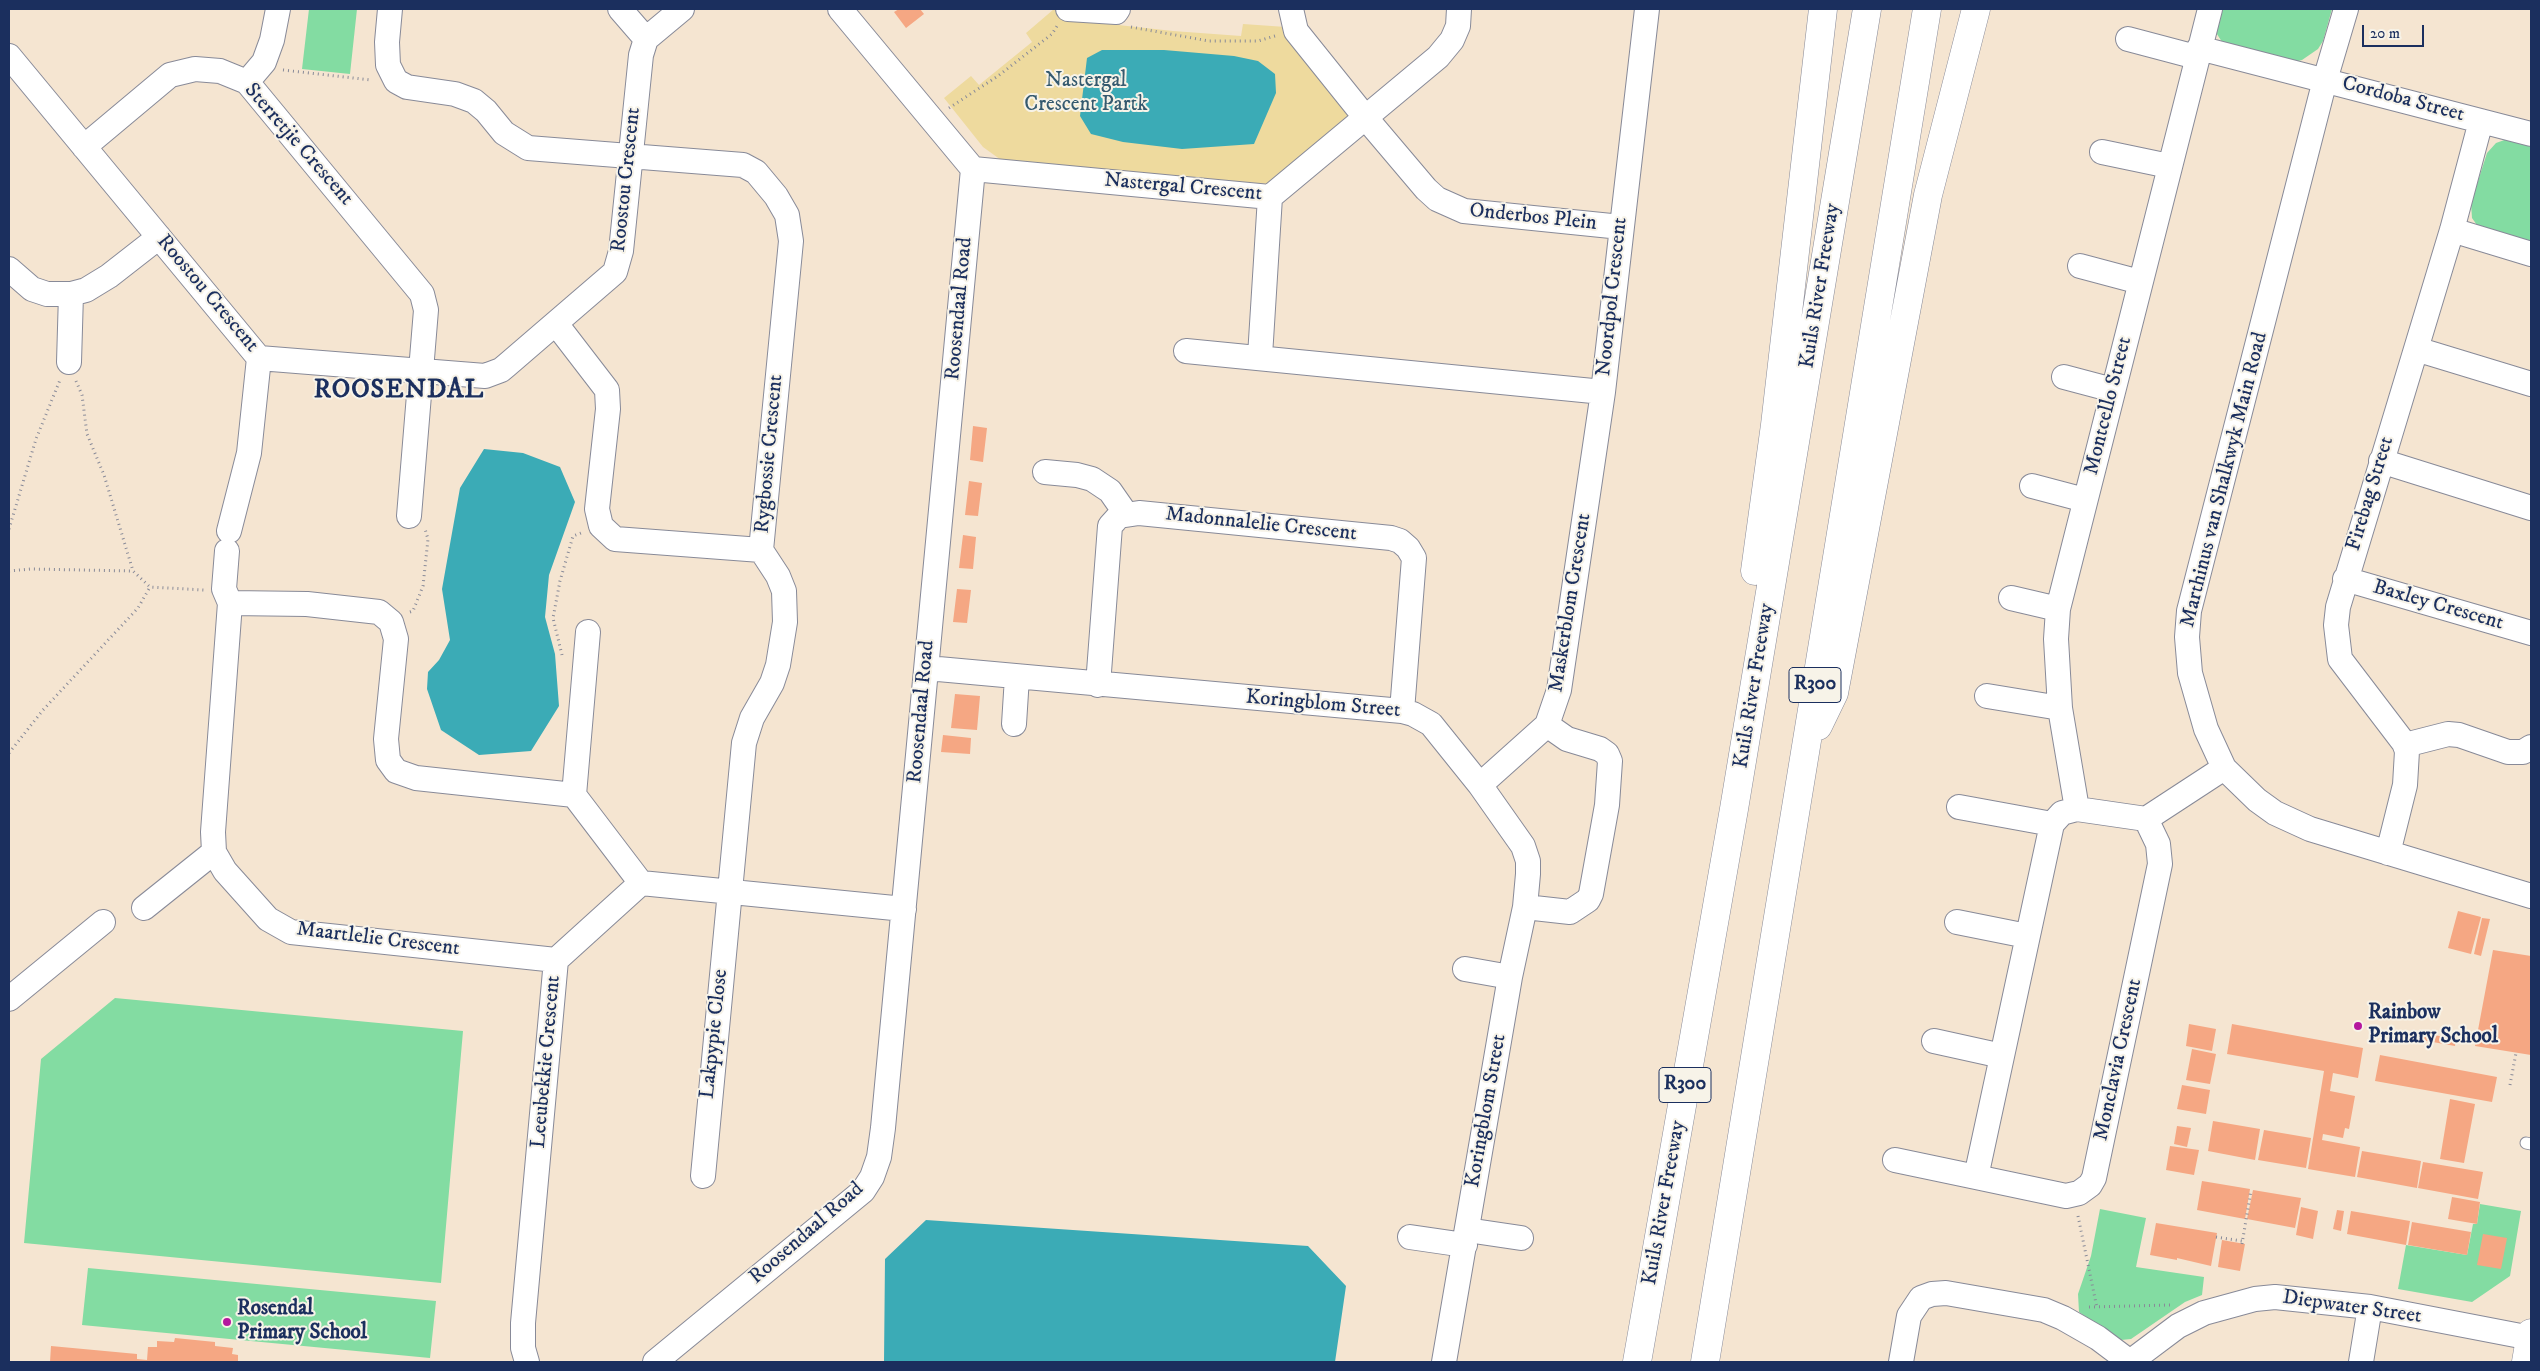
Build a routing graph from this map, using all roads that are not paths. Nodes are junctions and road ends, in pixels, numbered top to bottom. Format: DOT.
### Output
graph roads {
  1 [pos="278,9"];
  2 [pos="390,9"];
  3 [pos="620,9"];
  4 [pos="682,9"];
  5 [pos="840,9"];
  6 [pos="1069,9"];
  7 [pos="1459,9"];
  8 [pos="1647,9"];
  9 [pos="1823,9"];
  10 [pos="1867,9"];
  11 [pos="1927,9"];
  12 [pos="1976,9"];
  13 [pos="2210,9"];
  14 [pos="2346,9"];
  15 [pos="1117,10"];
  16 [pos="1294,20"];
  17 [pos="646,39"];
  18 [pos="2128,39"];
  19 [pos="2198,53"];
  20 [pos="9,56"];
  21 [pos="2325,80"];
  22 [pos="247,82"];
  23 [pos="1366,117"];
  24 [pos="2481,121"];
  25 [pos="2531,134"];
  26 [pos="84,147"];
  27 [pos="2102,152"];
  28 [pos="632,156"];
  29 [pos="2169,166"];
  30 [pos="973,169"];
  31 [pos="1270,197"];
  32 [pos="1621,227"];
  33 [pos="2452,230"];
  34 [pos="159,237"];
  35 [pos="2531,254"];
  36 [pos="2080,266"];
  37 [pos="9,269"];
  38 [pos="2140,282"];
  39 [pos="71,294"];
  40 [pos="557,325"];
  41 [pos="2416,349"];
  42 [pos="1186,351"];
  43 [pos="1260,356"];
  44 [pos="259,358"];
  45 [pos="69,362"];
  46 [pos="421,371"];
  47 [pos="2064,377"];
  48 [pos="2531,384"];
  49 [pos="2113,390"];
  50 [pos="1603,392"];
  51 [pos="2381,461"];
  52 [pos="1046,472"];
  53 [pos="2032,486"];
  54 [pos="2085,500"];
  55 [pos="2531,508"];
  56 [pos="1126,514"];
  57 [pos="410,516"];
  58 [pos="761,550"];
  59 [pos="2345,578"];
  60 [pos="227,596"];
  61 [pos="2011,598"];
  62 [pos="2058,609"];
  63 [pos="588,632"];
  64 [pos="2531,633"];
  65 [pos="926,668"];
  66 [pos="1017,677"];
  67 [pos="1098,684"];
  68 [pos="1988,696"];
  69 [pos="2060,708"];
  70 [pos="1402,711"];
  71 [pos="1014,724"];
  72 [pos="1547,726"];
  73 [pos="2405,745"];
  74 [pos="2531,747"];
  75 [pos="1803,759"];
  76 [pos="2224,768"];
  77 [pos="1480,785"];
  78 [pos="574,795"];
  79 [pos="1959,807"];
  80 [pos="1734,809"];
  81 [pos="2077,809"];
  82 [pos="2146,819"];
  83 [pos="2052,824"];
  84 [pos="214,852"];
  85 [pos="2388,853"];
  86 [pos="642,882"];
  87 [pos="730,892"];
  88 [pos="2531,896"];
  89 [pos="1525,907"];
  90 [pos="144,908"];
  91 [pos="904,909"];
  92 [pos="103,922"];
  93 [pos="1957,922"];
  94 [pos="2027,936"];
  95 [pos="556,960"];
  96 [pos="1465,969"];
  97 [pos="1510,977"];
  98 [pos="9,999"];
  99 [pos="1934,1041"];
  100 [pos="2002,1056"];
  101 [pos="1895,1160"];
  102 [pos="703,1176"];
  103 [pos="1976,1177"];
  104 [pos="1410,1237"];
  105 [pos="1466,1237"];
  106 [pos="1521,1238"];
  107 [pos="2370,1307"];
  108 [pos="2530,1343"];
  109 [pos="527,1362"];
  110 [pos="655,1362"];
  111 [pos="1444,1362"];
  112 [pos="1636,1362"];
  113 [pos="1705,1362"];
  114 [pos="1901,1362"];
  115 [pos="2130,1362"];
  116 [pos="2361,1362"];
  1 -- 22 [label="street"];
  2 -- 28 [label="street, Rygbossie Crescent"];
  3 -- 17 [label="street"];
  4 -- 17 [label="street"];
  5 -- 30 [label="street"];
  6 -- 15 [label="street"];
  7 -- 23 [label="street, Nastergal Crescent"];
  8 -- 32 [label="street, Noordpol Crescent"];
  9 -- 80 [label="highway"];
  10 -- 80 [label="highway, Kuils River Freeway / R300"];
  11 -- 75 [label="highway, R300"];
  12 -- 75 [label="highway"];
  13 -- 19 [label="street, Montcello Street"];
  14 -- 21 [label="street, Marthinus van Shalkwyk Main Road"];
  16 -- 23 [label="street, Onderbos Plein"];
  17 -- 28 [label="street, Roostou Crescent"];
  18 -- 19 [label="street, Cordoba Street"];
  19 -- 21 [label="street, Cordoba Street"];
  19 -- 29 [label="street, Montcello Street"];
  20 -- 26 [label="street, Roostou Crescent"];
  21 -- 24 [label="street, Cordoba Street"];
  21 -- 76 [label="street, Marthinus van Shalkwyk Main Road"];
  22 -- 26 [label="street, Sterretjie Crescent"];
  22 -- 46 [label="street, Sterretjie Crescent"];
  23 -- 31 [label="street, Nastergal Crescent"];
  23 -- 32 [label="street, Onderbos Plein"];
  24 -- 25 [label="street, Cordoba Street"];
  24 -- 33 [label="street, Firebag Street"];
  26 -- 34 [label="street, Roostou Crescent"];
  27 -- 29 [label="street"];
  28 -- 40 [label="street, Roostou Crescent"];
  28 -- 58 [label="street, Rygbossie Crescent"];
  29 -- 38 [label="street, Montcello Street"];
  30 -- 31 [label="street, Nastergal Crescent"];
  30 -- 65 [label="street, Roosendaal Road"];
  31 -- 43 [label="street"];
  32 -- 50 [label="street, Noordpol Crescent"];
  33 -- 35 [label="street"];
  33 -- 41 [label="street, Firebag Street"];
  34 -- 39 [label="street"];
  34 -- 44 [label="street, Roostou Crescent"];
  36 -- 38 [label="street"];
  37 -- 39 [label="street"];
  38 -- 49 [label="street, Montcello Street"];
  39 -- 45 [label="street"];
  40 -- 46 [label="street, Roostou Crescent"];
  40 -- 58 [label="street, Rygbossie Crescent"];
  41 -- 48 [label="street"];
  41 -- 51 [label="street, Firebag Street"];
  42 -- 43 [label="street, Noordpol Crescent"];
  43 -- 50 [label="street, Noordpol Crescent"];
  44 -- 46 [label="street, Roostou Crescent"];
  44 -- 60 [label="street"];
  46 -- 57 [label="street, Sterretjie Crescent"];
  47 -- 49 [label="street"];
  49 -- 54 [label="street, Montcello Street"];
  50 -- 72 [label="street, Maskerblom Crescent"];
  51 -- 55 [label="street"];
  51 -- 59 [label="street, Firebag Street"];
  52 -- 56 [label="street"];
  53 -- 54 [label="street"];
  54 -- 62 [label="street, Montcello Street"];
  56 -- 67 [label="street"];
  56 -- 70 [label="street, Madonnalelie Crescent"];
  58 -- 87 [label="street, Lakpypie Close"];
  59 -- 64 [label="street, Baxley Crescent"];
  59 -- 73 [label="street, Firebag Street"];
  60 -- 78 [label="street"];
  60 -- 84 [label="street"];
  61 -- 62 [label="street"];
  62 -- 69 [label="street, Montcello Street"];
  63 -- 78 [label="street"];
  65 -- 66 [label="street, Koringblom Street"];
  65 -- 91 [label="street, Roosendaal Road"];
  66 -- 67 [label="street, Koringblom Street"];
  66 -- 71 [label="street"];
  67 -- 70 [label="street, Koringblom Street"];
  68 -- 69 [label="street"];
  69 -- 81 [label="street, Montcello Street"];
  70 -- 77 [label="street, Koringblom Street"];
  72 -- 77 [label="street"];
  72 -- 89 [label="street"];
  73 -- 74 [label="street"];
  73 -- 85 [label="street"];
  75 -- 113 [label="highway, R300"];
  76 -- 82 [label="street"];
  76 -- 85 [label="street, Marthinus van Shalkwyk Main Road"];
  77 -- 89 [label="street, Koringblom Street"];
  78 -- 86 [label="street"];
  79 -- 83 [label="street"];
  80 -- 112 [label="highway, Kuils River Freeway / R300"];
  81 -- 82 [label="street"];
  81 -- 83 [label="street"];
  82 -- 103 [label="street, Monclavia Crescent"];
  83 -- 94 [label="street"];
  84 -- 90 [label="street"];
  84 -- 95 [label="street, Maartlelie Crescent"];
  85 -- 88 [label="street, Marthinus van Shalkwyk Main Road"];
  86 -- 87 [label="street"];
  86 -- 95 [label="street, Leeubekkie Crescent"];
  87 -- 91 [label="street"];
  87 -- 102 [label="street, Lakpypie Close"];
  89 -- 97 [label="street, Koringblom Street"];
  91 -- 110 [label="street, Roosendaal Road"];
  92 -- 98 [label="street"];
  93 -- 94 [label="street"];
  94 -- 100 [label="street"];
  95 -- 109 [label="street, Leeubekkie Crescent"];
  96 -- 97 [label="street"];
  97 -- 105 [label="street, Koringblom Street"];
  99 -- 100 [label="street"];
  100 -- 103 [label="street"];
  101 -- 103 [label="street"];
  104 -- 105 [label="street"];
  105 -- 106 [label="street"];
  105 -- 111 [label="street, Koringblom Street"];
  107 -- 108 [label="street, Diepwater Street"];
  107 -- 115 [label="street, Diepwater Street"];
  107 -- 116 [label="street"];
  114 -- 115 [label="street"];
}
